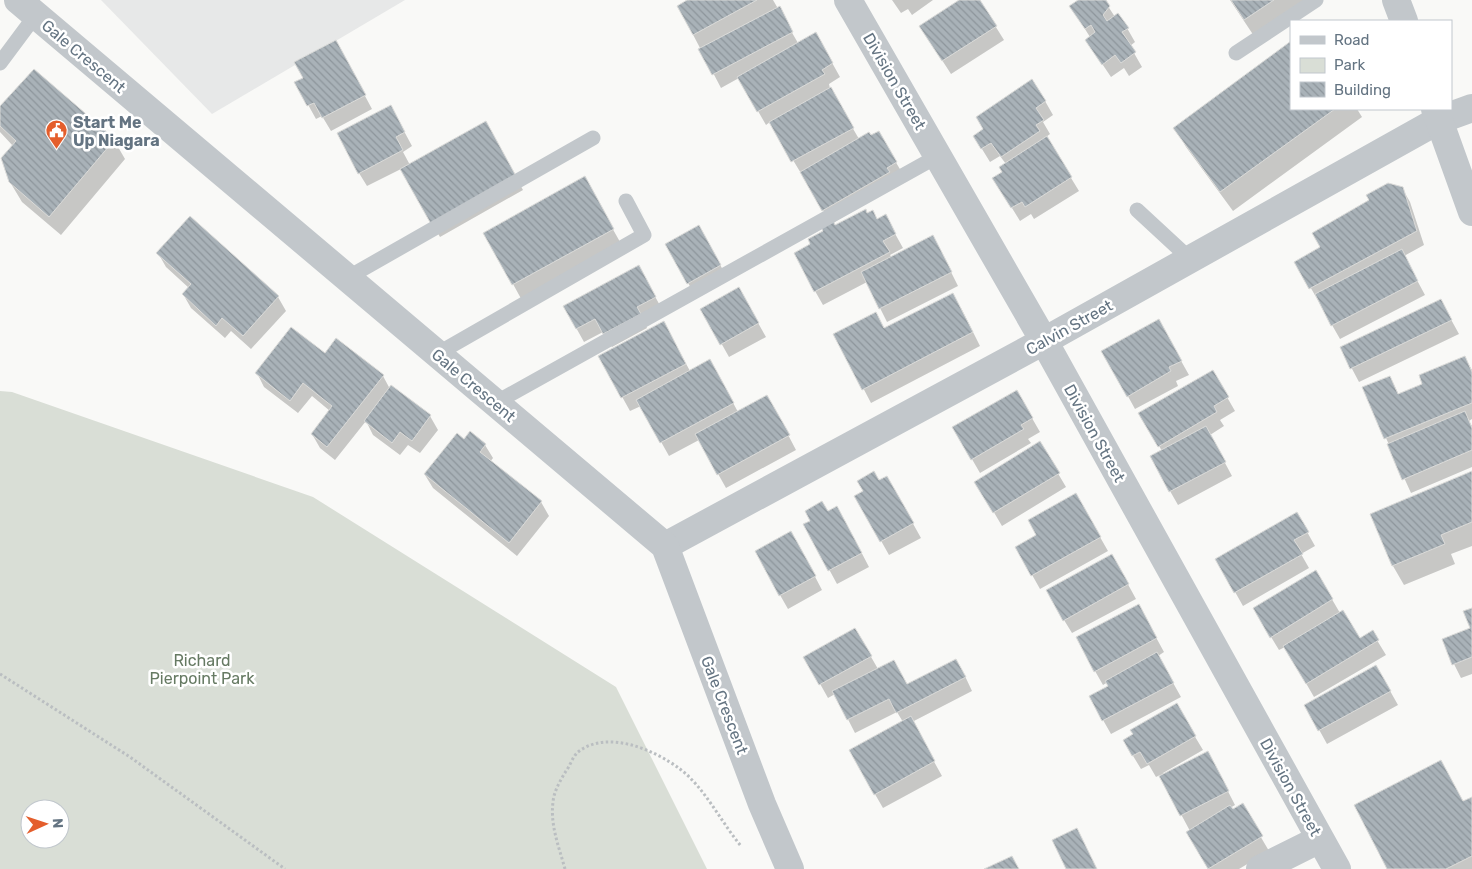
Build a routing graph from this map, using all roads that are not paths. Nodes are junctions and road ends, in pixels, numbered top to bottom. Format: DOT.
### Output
graph roads {
  1 [pos="848,0"];
  2 [pos="1316,0"];
  3 [pos="1396,0"];
  4 [pos="27,8"];
  5 [pos="1404,20"];
  6 [pos="1236,53"];
  7 [pos="0,63"];
  8 [pos="1472,108"];
  9 [pos="1437,114"];
  10 [pos="593,138"];
  11 [pos="938,156"];
  12 [pos="626,201"];
  13 [pos="1138,210"];
  14 [pos="1472,212"];
  15 [pos="1190,259"];
  16 [pos="347,278"];
  17 [pos="1044,341"];
  18 [pos="437,354"];
  19 [pos="496,403"];
  20 [pos="665,546"];
  21 [pos="1320,839"];
  22 [pos="790,869"];
  23 [pos="1260,869"];
  24 [pos="1337,869"];
  1 -- 11 [label="street, Division Street"];
  2 -- 6 [label="lane"];
  3 -- 5 [label="street"];
  4 -- 7 [label="lane"];
  4 -- 16 [label="street, Gale Crescent"];
  8 -- 9 [label="street, Calvin Street"];
  9 -- 14 [label="street"];
  9 -- 15 [label="street, Calvin Street"];
  10 -- 16 [label="lane"];
  11 -- 17 [label="street, Division Street"];
  11 -- 19 [label="lane"];
  12 -- 18 [label="lane"];
  13 -- 15 [label="lane"];
  15 -- 17 [label="street, Calvin Street"];
  16 -- 18 [label="street, Gale Crescent"];
  17 -- 20 [label="street, Calvin Street"];
  17 -- 21 [label="street, Division Street"];
  18 -- 19 [label="street, Gale Crescent"];
  19 -- 20 [label="street, Gale Crescent"];
  20 -- 22 [label="street, Gale Crescent"];
  21 -- 23 [label="street"];
  21 -- 24 [label="street, Division Street"];
}
